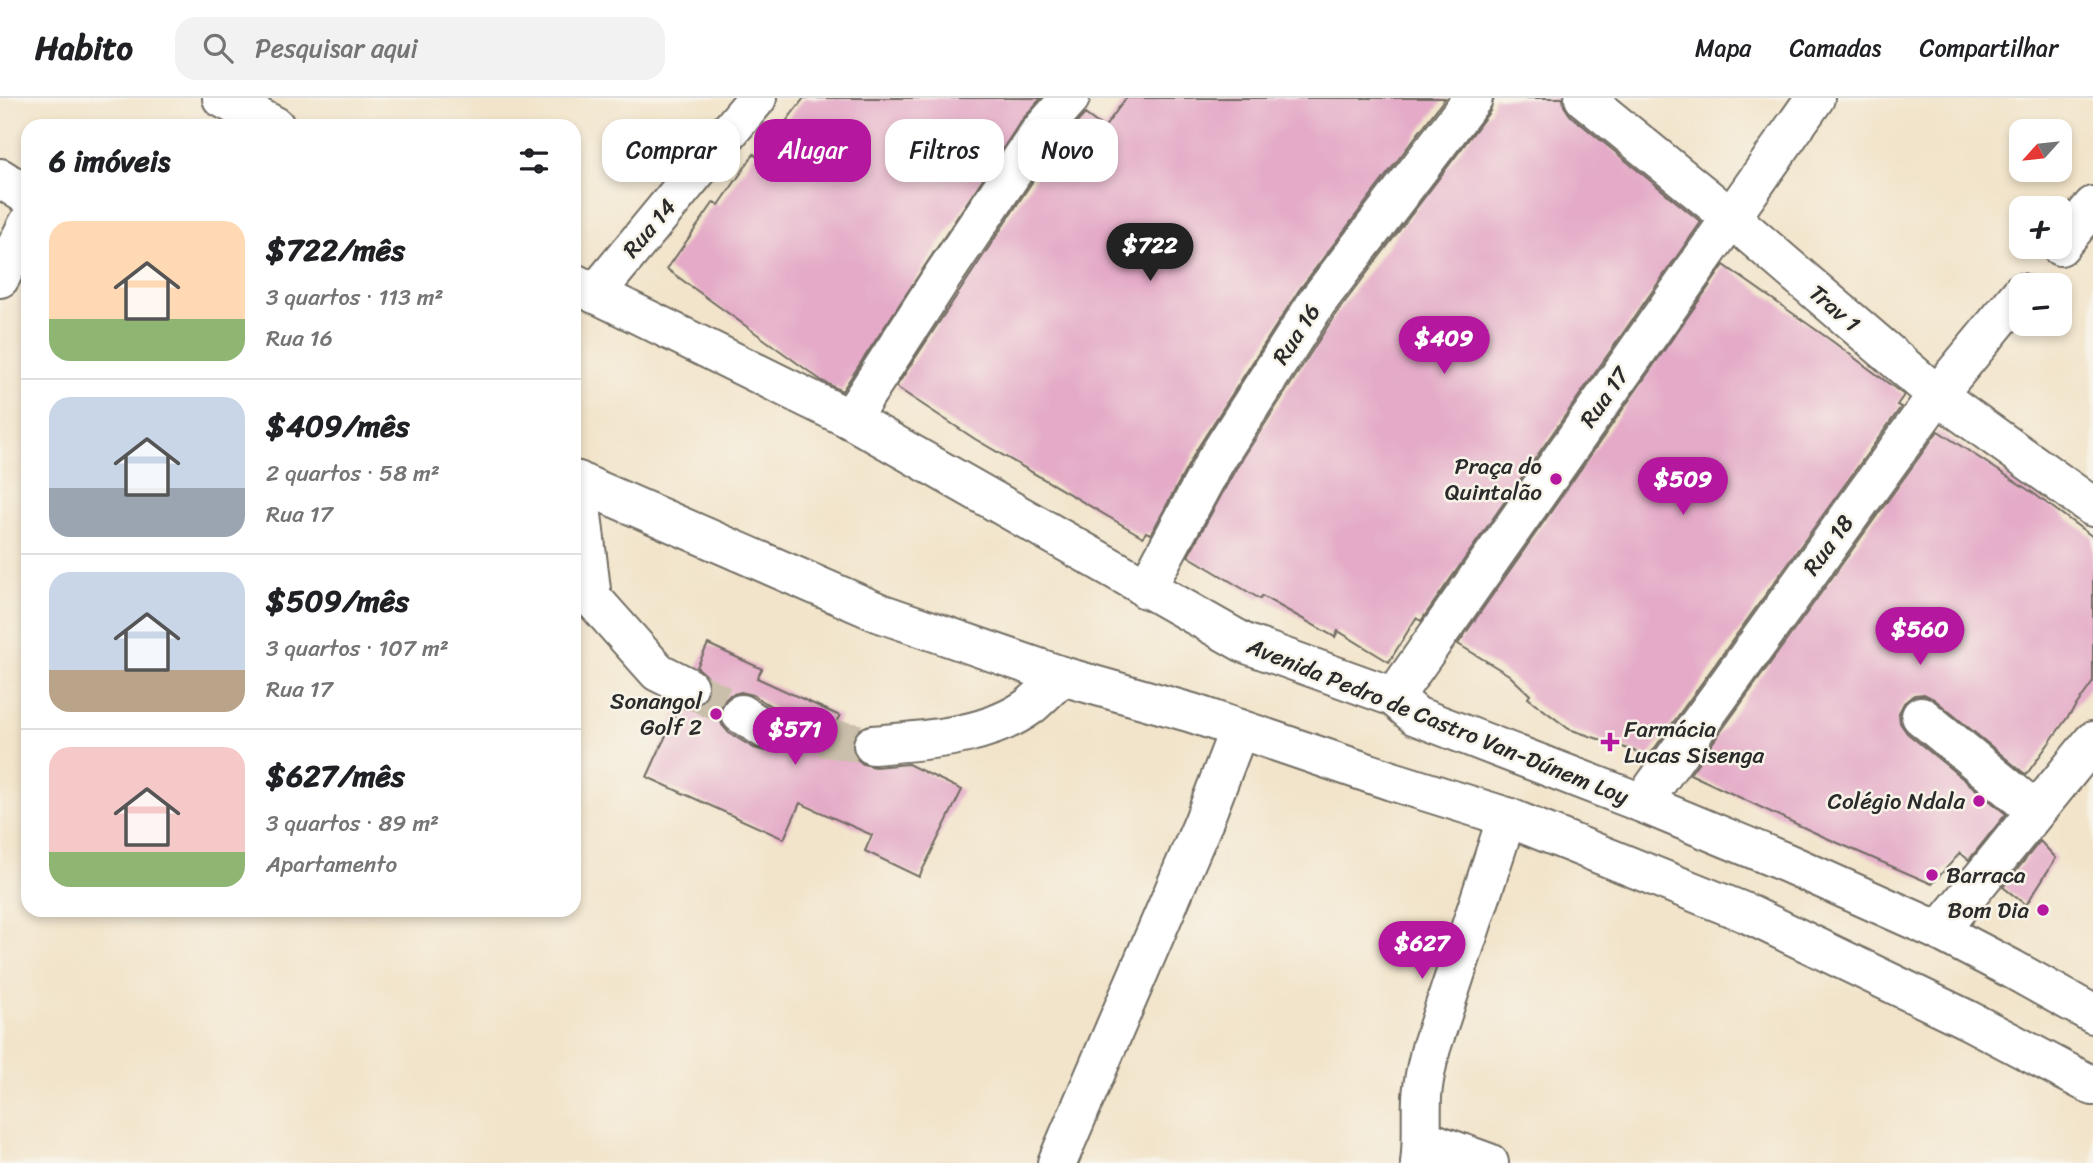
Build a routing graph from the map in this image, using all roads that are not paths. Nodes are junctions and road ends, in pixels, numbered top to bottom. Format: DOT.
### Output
graph roads {
  1 [pos="757,98"];
  2 [pos="1070,98"];
  3 [pos="1473,98"];
  4 [pos="1584,98"];
  5 [pos="1815,98"];
  6 [pos="237,109"];
  7 [pos="259,119"];
  8 [pos="0,178"];
  9 [pos="21,192"];
  10 [pos="2093,206"];
  11 [pos="1730,218"];
  12 [pos="2072,231"];
  13 [pos="21,238"];
  14 [pos="2049,259"];
  15 [pos="2038,273"];
  16 [pos="0,278"];
  17 [pos="584,289"];
  18 [pos="2009,308"];
  19 [pos="1937,395"];
  20 [pos="850,419"];
  21 [pos="581,483"];
  22 [pos="2093,507"];
  23 [pos="581,518"];
  24 [pos="1146,589"];
  25 [pos="1062,676"];
  26 [pos="688,687"];
  27 [pos="1394,697"];
  28 [pos="1921,716"];
  29 [pos="1239,729"];
  30 [pos="2093,741"];
  31 [pos="873,745"];
  32 [pos="1642,803"];
  33 [pos="2036,811"];
  34 [pos="1507,817"];
  35 [pos="1939,931"];
  36 [pos="2093,1014"];
  37 [pos="2093,1086"];
  38 [pos="1422,1151"];
  39 [pos="1057,1163"];
  40 [pos="1489,1163"];
  1 -- 17 [label="main road, Rua 14"];
  2 -- 20 [label="main road"];
  3 -- 24 [label="main road, Rua 16"];
  4 -- 11 [label="main road, Trav 1"];
  5 -- 11 [label="main road, Rua 17"];
  6 -- 7 [label="main road"];
  8 -- 9 [label="main road"];
  10 -- 12 [label="main road"];
  11 -- 19 [label="main road, Trav 1"];
  11 -- 27 [label="main road, Rua 17"];
  13 -- 16 [label="main road"];
  14 -- 15 [label="main road"];
  17 -- 20 [label="main road, Avenida Pedro de Castro Van-Dúnem Loy"];
  18 -- 19 [label="main road, Rua 18"];
  19 -- 22 [label="main road, Trav 1"];
  19 -- 32 [label="main road, Rua 18"];
  20 -- 24 [label="main road, Avenida Pedro de Castro Van-Dúnem Loy"];
  21 -- 25 [label="main road"];
  23 -- 26 [label="main road"];
  24 -- 27 [label="main road, Avenida Pedro de Castro Van-Dúnem Loy"];
  25 -- 29 [label="main road"];
  25 -- 31 [label="main road"];
  27 -- 32 [label="main road, Avenida Pedro de Castro Van-Dúnem Loy"];
  28 -- 33 [label="main road"];
  29 -- 34 [label="main road"];
  29 -- 39 [label="main road"];
  30 -- 33 [label="main road"];
  32 -- 35 [label="main road, Avenida Pedro de Castro Van-Dúnem Loy"];
  33 -- 35 [label="main road"];
  34 -- 37 [label="main road"];
  34 -- 38 [label="main road"];
  35 -- 36 [label="main road, Avenida Pedro de Castro Van-Dúnem Loy"];
  38 -- 40 [label="main road"];
}
